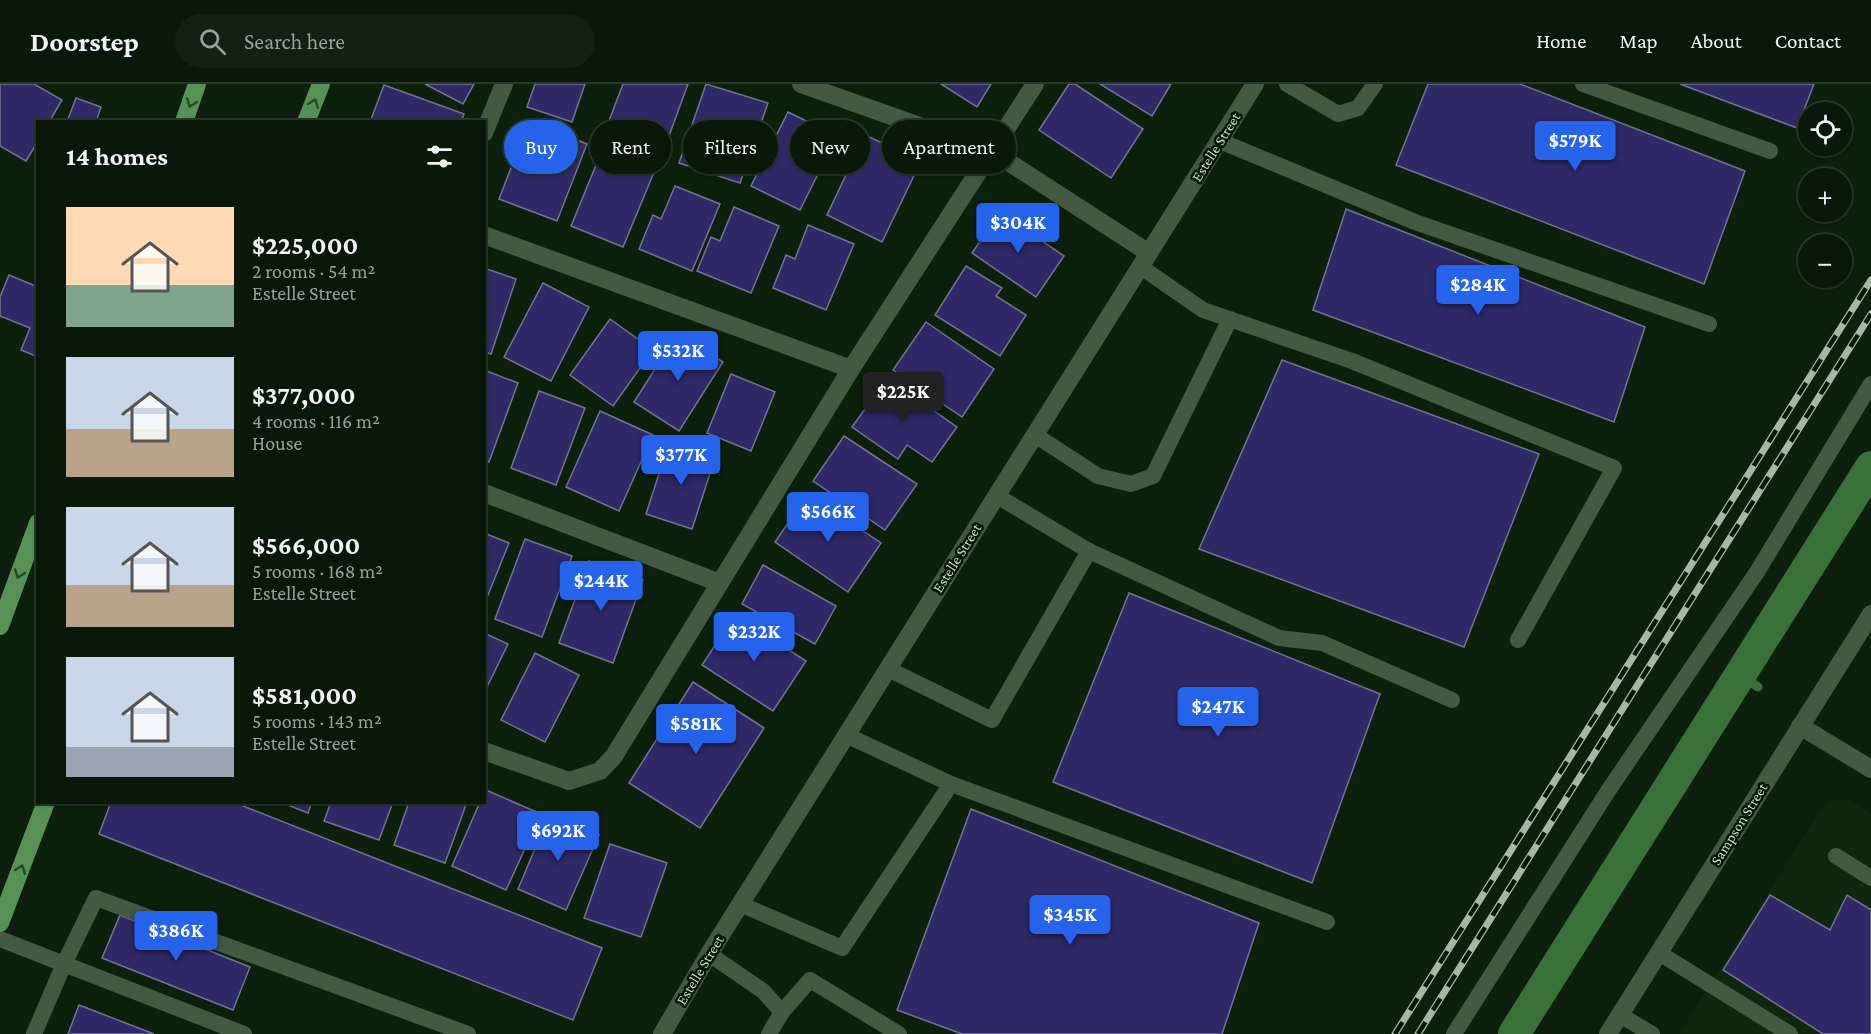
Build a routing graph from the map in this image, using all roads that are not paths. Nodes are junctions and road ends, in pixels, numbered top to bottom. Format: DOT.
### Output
graph roads {
  1 [pos="197,84"];
  2 [pos="321,84"];
  3 [pos="504,84"];
  4 [pos="801,84"];
  5 [pos="1035,84"];
  6 [pos="1255,84"];
  7 [pos="1287,84"];
  8 [pos="1375,84"];
  9 [pos="1582,84"];
  10 [pos="185,120"];
  11 [pos="307,120"];
  12 [pos="903,120"];
  13 [pos="1013,120"];
  14 [pos="486,128"];
  15 [pos="1220,141"];
  16 [pos="1770,151"];
  17 [pos="1016,168"];
  18 [pos="979,174"];
  19 [pos="486,236"];
  20 [pos="1145,260"];
  21 [pos="1230,319"];
  22 [pos="1709,324"];
  23 [pos="851,369"];
  24 [pos="1871,384"];
  25 [pos="1035,435"];
  26 [pos="486,494"];
  27 [pos="997,496"];
  28 [pos="36,528"];
  29 [pos="1089,551"];
  30 [pos="720,583"];
  31 [pos="1871,614"];
  32 [pos="0,626"];
  33 [pos="1518,640"];
  34 [pos="888,669"];
  35 [pos="1452,700"];
  36 [pos="1800,726"];
  37 [pos="846,735"];
  38 [pos="486,752"];
  39 [pos="1871,769"];
  40 [pos="951,784"];
  41 [pos="45,804"];
  42 [pos="1836,856"];
  43 [pos="1871,878"];
  44 [pos="740,904"];
  45 [pos="1327,922"];
  46 [pos="0,923"];
  47 [pos="0,939"];
  48 [pos="1659,953"];
  49 [pos="709,954"];
  50 [pos="64,964"];
  51 [pos="782,1012"];
  52 [pos="1620,1015"];
  53 [pos="233,1032"];
  54 [pos="34,1034"];
  55 [pos="468,1034"];
  56 [pos="662,1034"];
  57 [pos="769,1034"];
  58 [pos="899,1034"];
  59 [pos="1454,1034"];
  60 [pos="1608,1034"];
  61 [pos="1652,1034"];
  62 [pos="1790,1034"];
  1 -- 10 [label="main road, one-way"];
  11 -- 2 [label="main road, one-way"];
  3 -- 14 [label="street"];
  4 -- 12 [label="street"];
  5 -- 13 [label="street"];
  6 -- 15 [label="street, Estelle Street"];
  7 -- 8 [label="lane"];
  9 -- 16 [label="lane"];
  15 -- 20 [label="street, Estelle Street"];
  15 -- 22 [label="lane"];
  17 -- 20 [label="street"];
  18 -- 23 [label="street"];
  19 -- 23 [label="street"];
  20 -- 21 [label="lane"];
  20 -- 25 [label="street, Estelle Street"];
  21 -- 25 [label="lane"];
  21 -- 33 [label="lane"];
  23 -- 30 [label="street"];
  24 -- 59 [label="lane"];
  25 -- 27 [label="street, Estelle Street"];
  26 -- 30 [label="street"];
  27 -- 29 [label="lane"];
  27 -- 34 [label="street, Estelle Street"];
  28 -- 32 [label="main road, one-way"];
  29 -- 34 [label="lane"];
  29 -- 35 [label="lane"];
  30 -- 38 [label="street"];
  31 -- 36 [label="street, Sampson Street"];
  34 -- 37 [label="street, Estelle Street"];
  36 -- 39 [label="street"];
  36 -- 48 [label="street, Sampson Street"];
  37 -- 40 [label="lane"];
  37 -- 44 [label="street, Estelle Street"];
  40 -- 44 [label="lane"];
  40 -- 45 [label="lane"];
  46 -- 41 [label="main road, one-way"];
  42 -- 43 [label="lane"];
  44 -- 49 [label="street, Estelle Street"];
  47 -- 50 [label="lane"];
  48 -- 52 [label="street, Sampson Street"];
  48 -- 62 [label="lane"];
  49 -- 51 [label="lane"];
  49 -- 56 [label="street, Estelle Street"];
  50 -- 53 [label="lane"];
  50 -- 54 [label="lane"];
  50 -- 55 [label="lane"];
  51 -- 57 [label="lane"];
  51 -- 58 [label="lane"];
  52 -- 60 [label="street, Sampson Street"];
  52 -- 61 [label="lane"];
}
